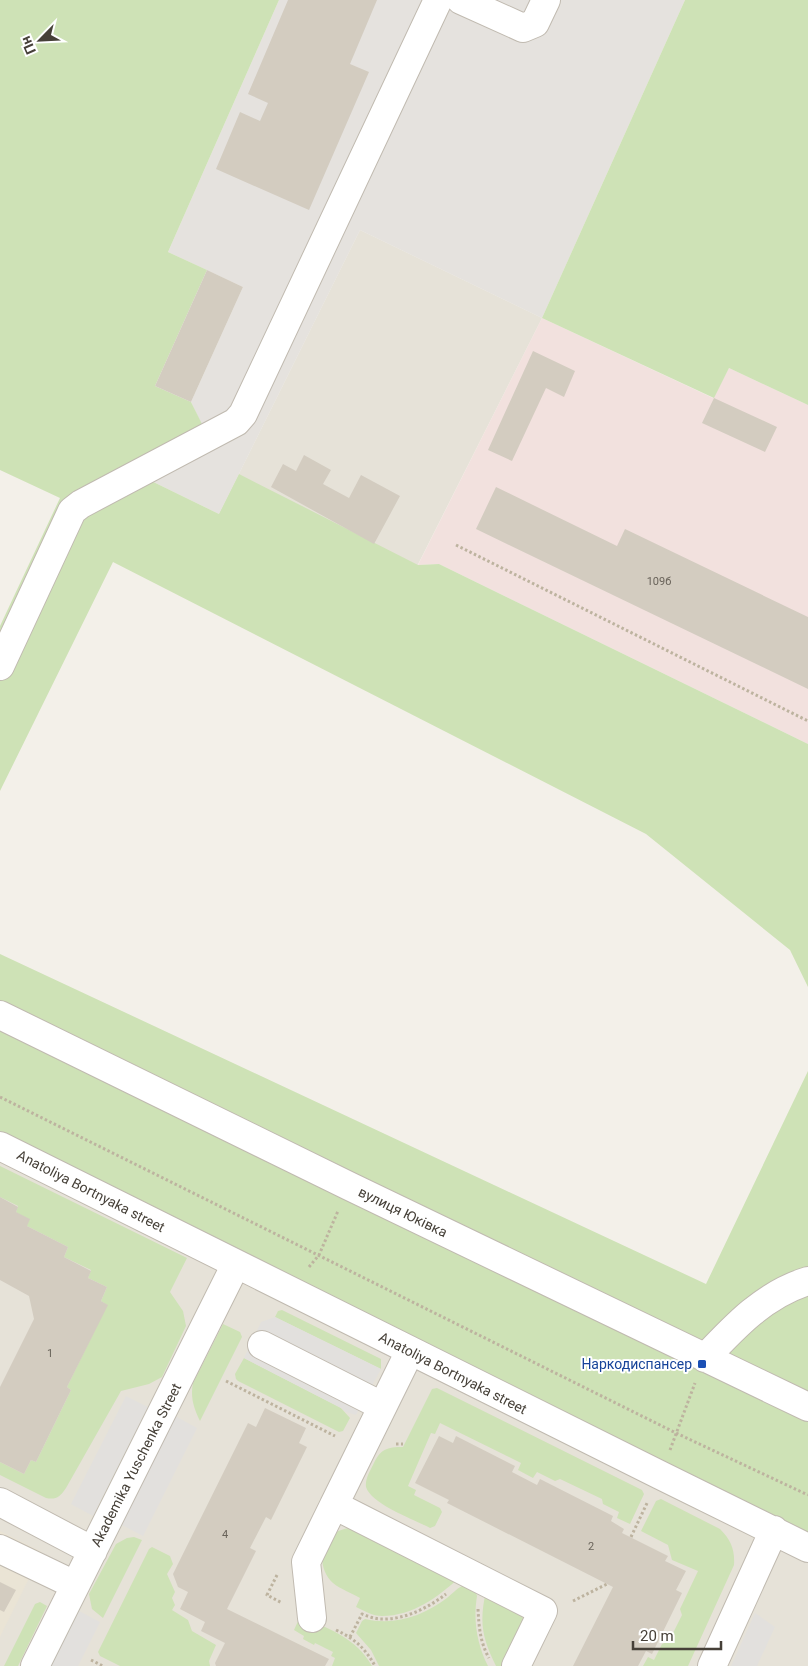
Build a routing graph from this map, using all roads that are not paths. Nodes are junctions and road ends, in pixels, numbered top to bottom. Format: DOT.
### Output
graph roads {
  1 [pos="438,0"];
  2 [pos="460,0"];
  3 [pos="546,0"];
  4 [pos="0,666"];
  5 [pos="0,1015"];
  6 [pos="0,1146"];
  7 [pos="236,1264"];
  8 [pos="808,1281"];
  9 [pos="262,1345"];
  10 [pos="410,1351"];
  11 [pos="705,1358"];
  12 [pos="382,1406"];
  13 [pos="808,1407"];
  14 [pos="0,1502"];
  15 [pos="334,1505"];
  16 [pos="774,1530"];
  17 [pos="808,1548"];
  18 [pos="0,1549"];
  19 [pos="93,1551"];
  20 [pos="75,1585"];
  21 [pos="312,1618"];
  22 [pos="35,1666"];
  23 [pos="516,1666"];
  24 [pos="712,1666"];
  1 -- 4 [label="street"];
  2 -- 3 [label="street"];
  5 -- 11 [label="street, вулиця Юківка"];
  6 -- 7 [label="street, Anatoliya Bortnyaka street"];
  7 -- 10 [label="street, Anatoliya Bortnyaka street"];
  7 -- 19 [label="street, Akademika Yuschenka Street"];
  8 -- 11 [label="street"];
  9 -- 12 [label="street"];
  10 -- 12 [label="street"];
  10 -- 16 [label="street, Anatoliya Bortnyaka street"];
  11 -- 13 [label="street, вулиця Юківка"];
  12 -- 15 [label="street"];
  14 -- 19 [label="street"];
  15 -- 21 [label="street"];
  15 -- 23 [label="street"];
  16 -- 17 [label="street, Anatoliya Bortnyaka street"];
  16 -- 24 [label="street"];
  18 -- 20 [label="street"];
  19 -- 20 [label="street, Akademika Yuschenka Street"];
  20 -- 22 [label="street, Akademika Yuschenka Street"];
}
